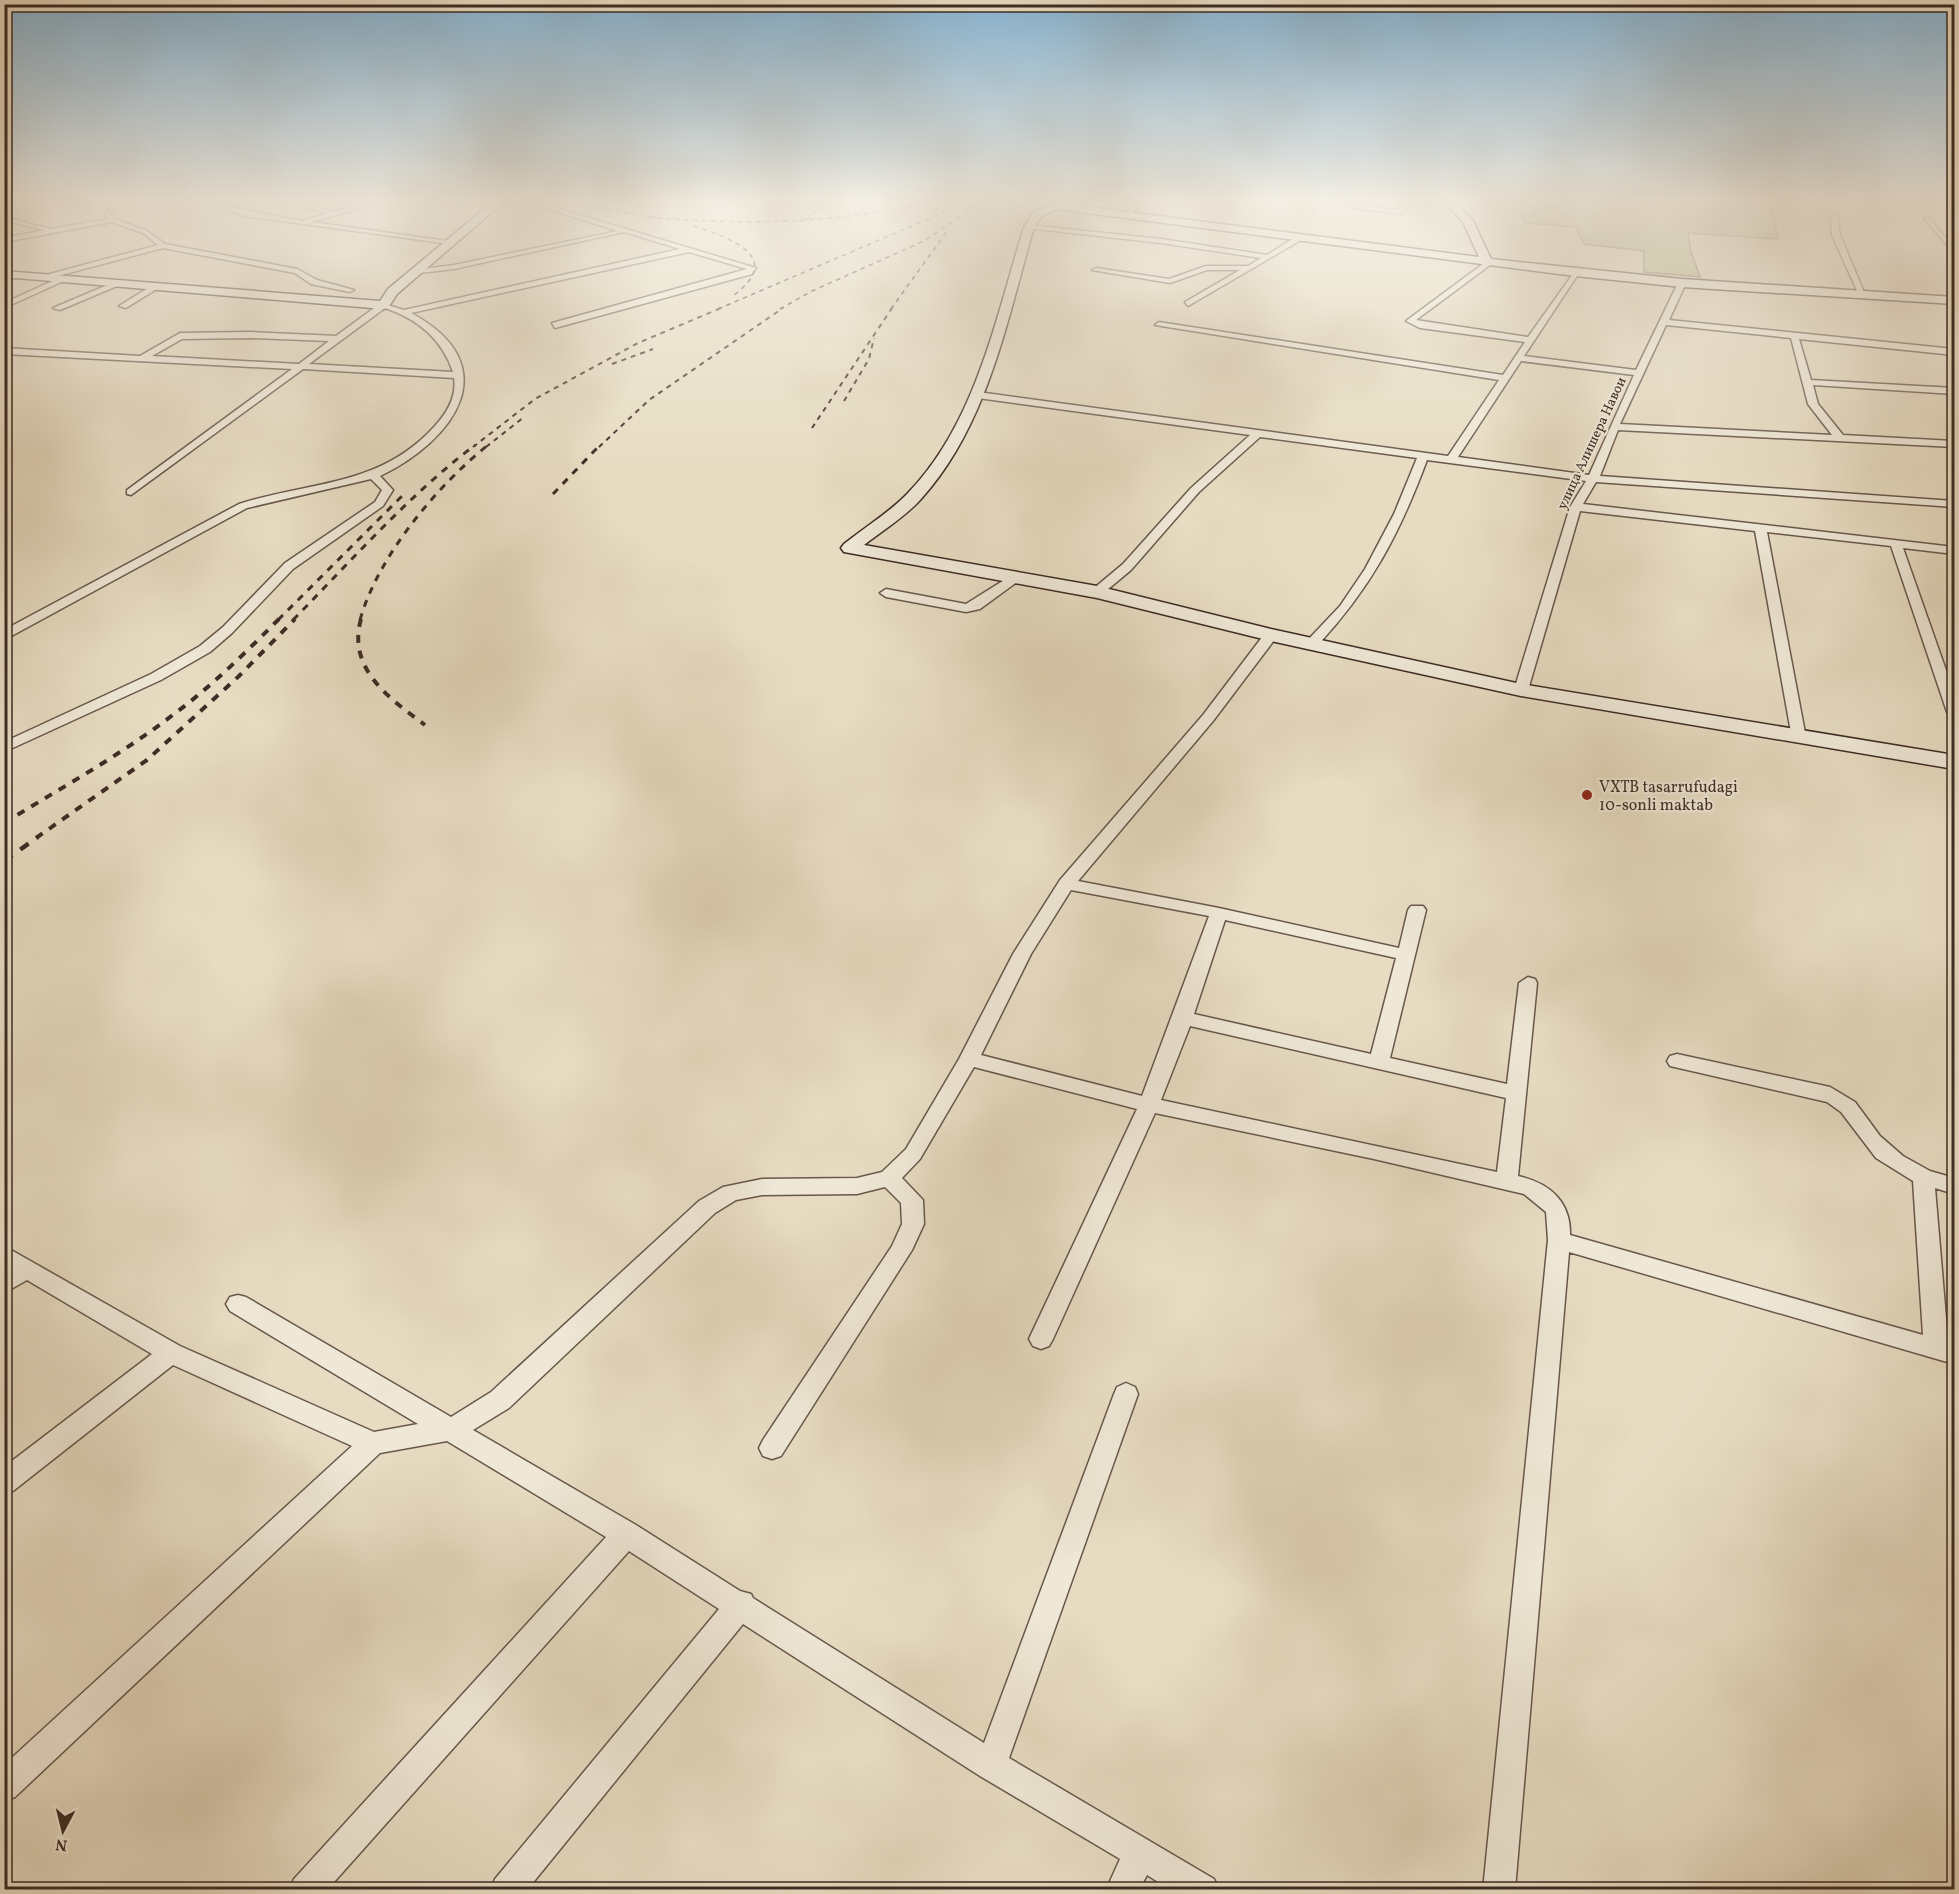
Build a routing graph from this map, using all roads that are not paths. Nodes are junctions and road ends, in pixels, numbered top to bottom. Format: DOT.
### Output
graph roads {
  1 [pos="45,287"];
  2 [pos="109,287"];
  3 [pos="156,287"];
  4 [pos="160,287"];
  5 [pos="338,287"];
  6 [pos="397,287"];
  7 [pos="516,287"];
  8 [pos="691,287"];
  9 [pos="1011,287"];
  10 [pos="1216,287"];
  11 [pos="1455,287"];
  12 [pos="1566,287"];
  13 [pos="1680,287"];
  14 [pos="1748,287"];
  15 [pos="1860,287"];
  16 [pos="350,290"];
  17 [pos="1863,295"];
  18 [pos="1954,300"];
  19 [pos="1188,304"];
  20 [pos="384,305"];
  21 [pos="4,306"];
  22 [pos="123,306"];
  23 [pos="57,308"];
  24 [pos="406,312"];
  25 [pos="1664,322"];
  26 [pos="1159,325"];
  27 [pos="555,326"];
  28 [pos="1795,338"];
  29 [pos="338,339"];
  30 [pos="1531,340"];
  31 [pos="4,351"];
  32 [pos="1954,352"];
  33 [pos="1518,358"];
  34 [pos="139,360"];
  35 [pos="299,368"];
  36 [pos="1640,373"];
  37 [pos="459,375"];
  38 [pos="1504,378"];
  39 [pos="1805,382"];
  40 [pos="1954,391"];
  41 [pos="978,395"];
  42 [pos="1614,427"];
  43 [pos="1257,434"];
  44 [pos="1840,438"];
  45 [pos="1954,444"];
  46 [pos="1423,457"];
  47 [pos="1451,460"];
  48 [pos="374,476"];
  49 [pos="1593,479"];
  50 [pos="131,492"];
  51 [pos="1954,504"];
  52 [pos="1576,507"];
  53 [pos="1760,526"];
  54 [pos="1894,542"];
  55 [pos="1954,550"];
  56 [pos="1017,576"];
  57 [pos="1097,592"];
  58 [pos="886,593"];
  59 [pos="1271,635"];
  60 [pos="4,636"];
  61 [pos="1311,644"];
  62 [pos="1521,690"];
  63 [pos="1954,712"];
  64 [pos="1799,738"];
  65 [pos="4,748"];
  66 [pos="1954,762"];
  67 [pos="1066,884"];
  68 [pos="1417,909"];
  69 [pos="1219,913"];
  70 [pos="1406,955"];
  71 [pos="1528,983"];
  72 [pos="1183,1018"];
  73 [pos="969,1059"];
  74 [pos="1677,1061"];
  75 [pos="1379,1062"];
  76 [pos="1516,1093"];
  77 [pos="1149,1104"];
  78 [pos="1923,1177"];
  79 [pos="889,1178"];
  80 [pos="1507,1182"];
  81 [pos="1954,1186"];
  82 [pos="1559,1240"];
  83 [pos="4,1255"];
  84 [pos="26,1269"];
  85 [pos="4,1284"];
  86 [pos="238,1304"];
  87 [pos="1041,1339"];
  88 [pos="1945,1351"];
  89 [pos="171,1353"];
  90 [pos="1126,1394"];
  91 [pos="453,1429"];
  92 [pos="373,1443"];
  93 [pos="771,1448"];
  94 [pos="4,1483"];
  95 [pos="626,1534"];
  96 [pos="741,1604"];
  97 [pos="991,1765"];
  98 [pos="4,1786"];
  99 [pos="1140,1854"];
  100 [pos="305,1890"];
  101 [pos="506,1890"];
  102 [pos="1122,1890"];
  103 [pos="1203,1890"];
  104 [pos="1499,1890"];
  1 -- 21 [label="street"];
  2 -- 23 [label="street"];
  3 -- 22 [label="street"];
  4 -- 20 [label="street"];
  5 -- 16 [label="street"];
  6 -- 20 [label="street"];
  7 -- 24 [label="street"];
  8 -- 27 [label="street"];
  9 -- 41 [label="street"];
  10 -- 19 [label="street"];
  11 -- 30 [label="street"];
  12 -- 30 [label="street"];
  13 -- 25 [label="street, улица Алишера Навои"];
  14 -- 17 [label="street"];
  15 -- 17 [label="street"];
  17 -- 18 [label="street"];
  20 -- 24 [label="street"];
  20 -- 29 [label="street"];
  24 -- 37 [label="street"];
  25 -- 28 [label="street"];
  25 -- 36 [label="street, улица Алишера Навои"];
  26 -- 38 [label="street"];
  28 -- 32 [label="street"];
  28 -- 39 [label="street"];
  29 -- 34 [label="street"];
  29 -- 35 [label="street"];
  30 -- 33 [label="street"];
  31 -- 34 [label="street"];
  33 -- 36 [label="street"];
  33 -- 38 [label="street"];
  34 -- 35 [label="street"];
  35 -- 37 [label="street"];
  35 -- 50 [label="street"];
  36 -- 42 [label="street, улица Алишера Навои"];
  37 -- 48 [label="street"];
  38 -- 47 [label="street"];
  39 -- 40 [label="street"];
  39 -- 44 [label="street"];
  41 -- 43 [label="street"];
  41 -- 56 [label="street"];
  42 -- 44 [label="street"];
  42 -- 49 [label="street, улица Алишера Навои"];
  43 -- 46 [label="street"];
  43 -- 57 [label="street"];
  44 -- 45 [label="street"];
  46 -- 47 [label="street"];
  46 -- 61 [label="street"];
  47 -- 49 [label="street"];
  48 -- 60 [label="street"];
  48 -- 65 [label="street"];
  49 -- 51 [label="street"];
  49 -- 52 [label="street, улица Алишера Навои"];
  52 -- 53 [label="street"];
  52 -- 62 [label="street, улица Алишера Навои"];
  53 -- 54 [label="street"];
  53 -- 64 [label="street"];
  54 -- 55 [label="street"];
  54 -- 63 [label="street"];
  56 -- 57 [label="street"];
  56 -- 58 [label="street"];
  57 -- 59 [label="street"];
  59 -- 61 [label="street"];
  59 -- 67 [label="street"];
  61 -- 62 [label="street"];
  62 -- 64 [label="street"];
  64 -- 66 [label="street"];
  67 -- 69 [label="street"];
  67 -- 73 [label="street"];
  68 -- 70 [label="street"];
  69 -- 70 [label="street"];
  69 -- 72 [label="street"];
  70 -- 75 [label="street"];
  71 -- 76 [label="street"];
  72 -- 75 [label="street"];
  72 -- 77 [label="street"];
  73 -- 77 [label="street"];
  73 -- 79 [label="street"];
  74 -- 78 [label="street"];
  75 -- 76 [label="street"];
  76 -- 80 [label="street"];
  77 -- 80 [label="street"];
  77 -- 87 [label="street"];
  78 -- 81 [label="street"];
  78 -- 88 [label="street"];
  79 -- 91 [label="street"];
  79 -- 93 [label="street"];
  80 -- 82 [label="street"];
  82 -- 88 [label="street"];
  82 -- 104 [label="street"];
  83 -- 84 [label="street"];
  84 -- 85 [label="street"];
  84 -- 89 [label="street"];
  86 -- 91 [label="street"];
  89 -- 92 [label="street"];
  89 -- 94 [label="street"];
  90 -- 97 [label="street"];
  91 -- 92 [label="street"];
  91 -- 95 [label="street"];
  92 -- 98 [label="street"];
  95 -- 96 [label="street"];
  95 -- 100 [label="street"];
  96 -- 97 [label="street"];
  96 -- 101 [label="street"];
  97 -- 99 [label="street"];
  99 -- 102 [label="street"];
  99 -- 103 [label="street"];
}
